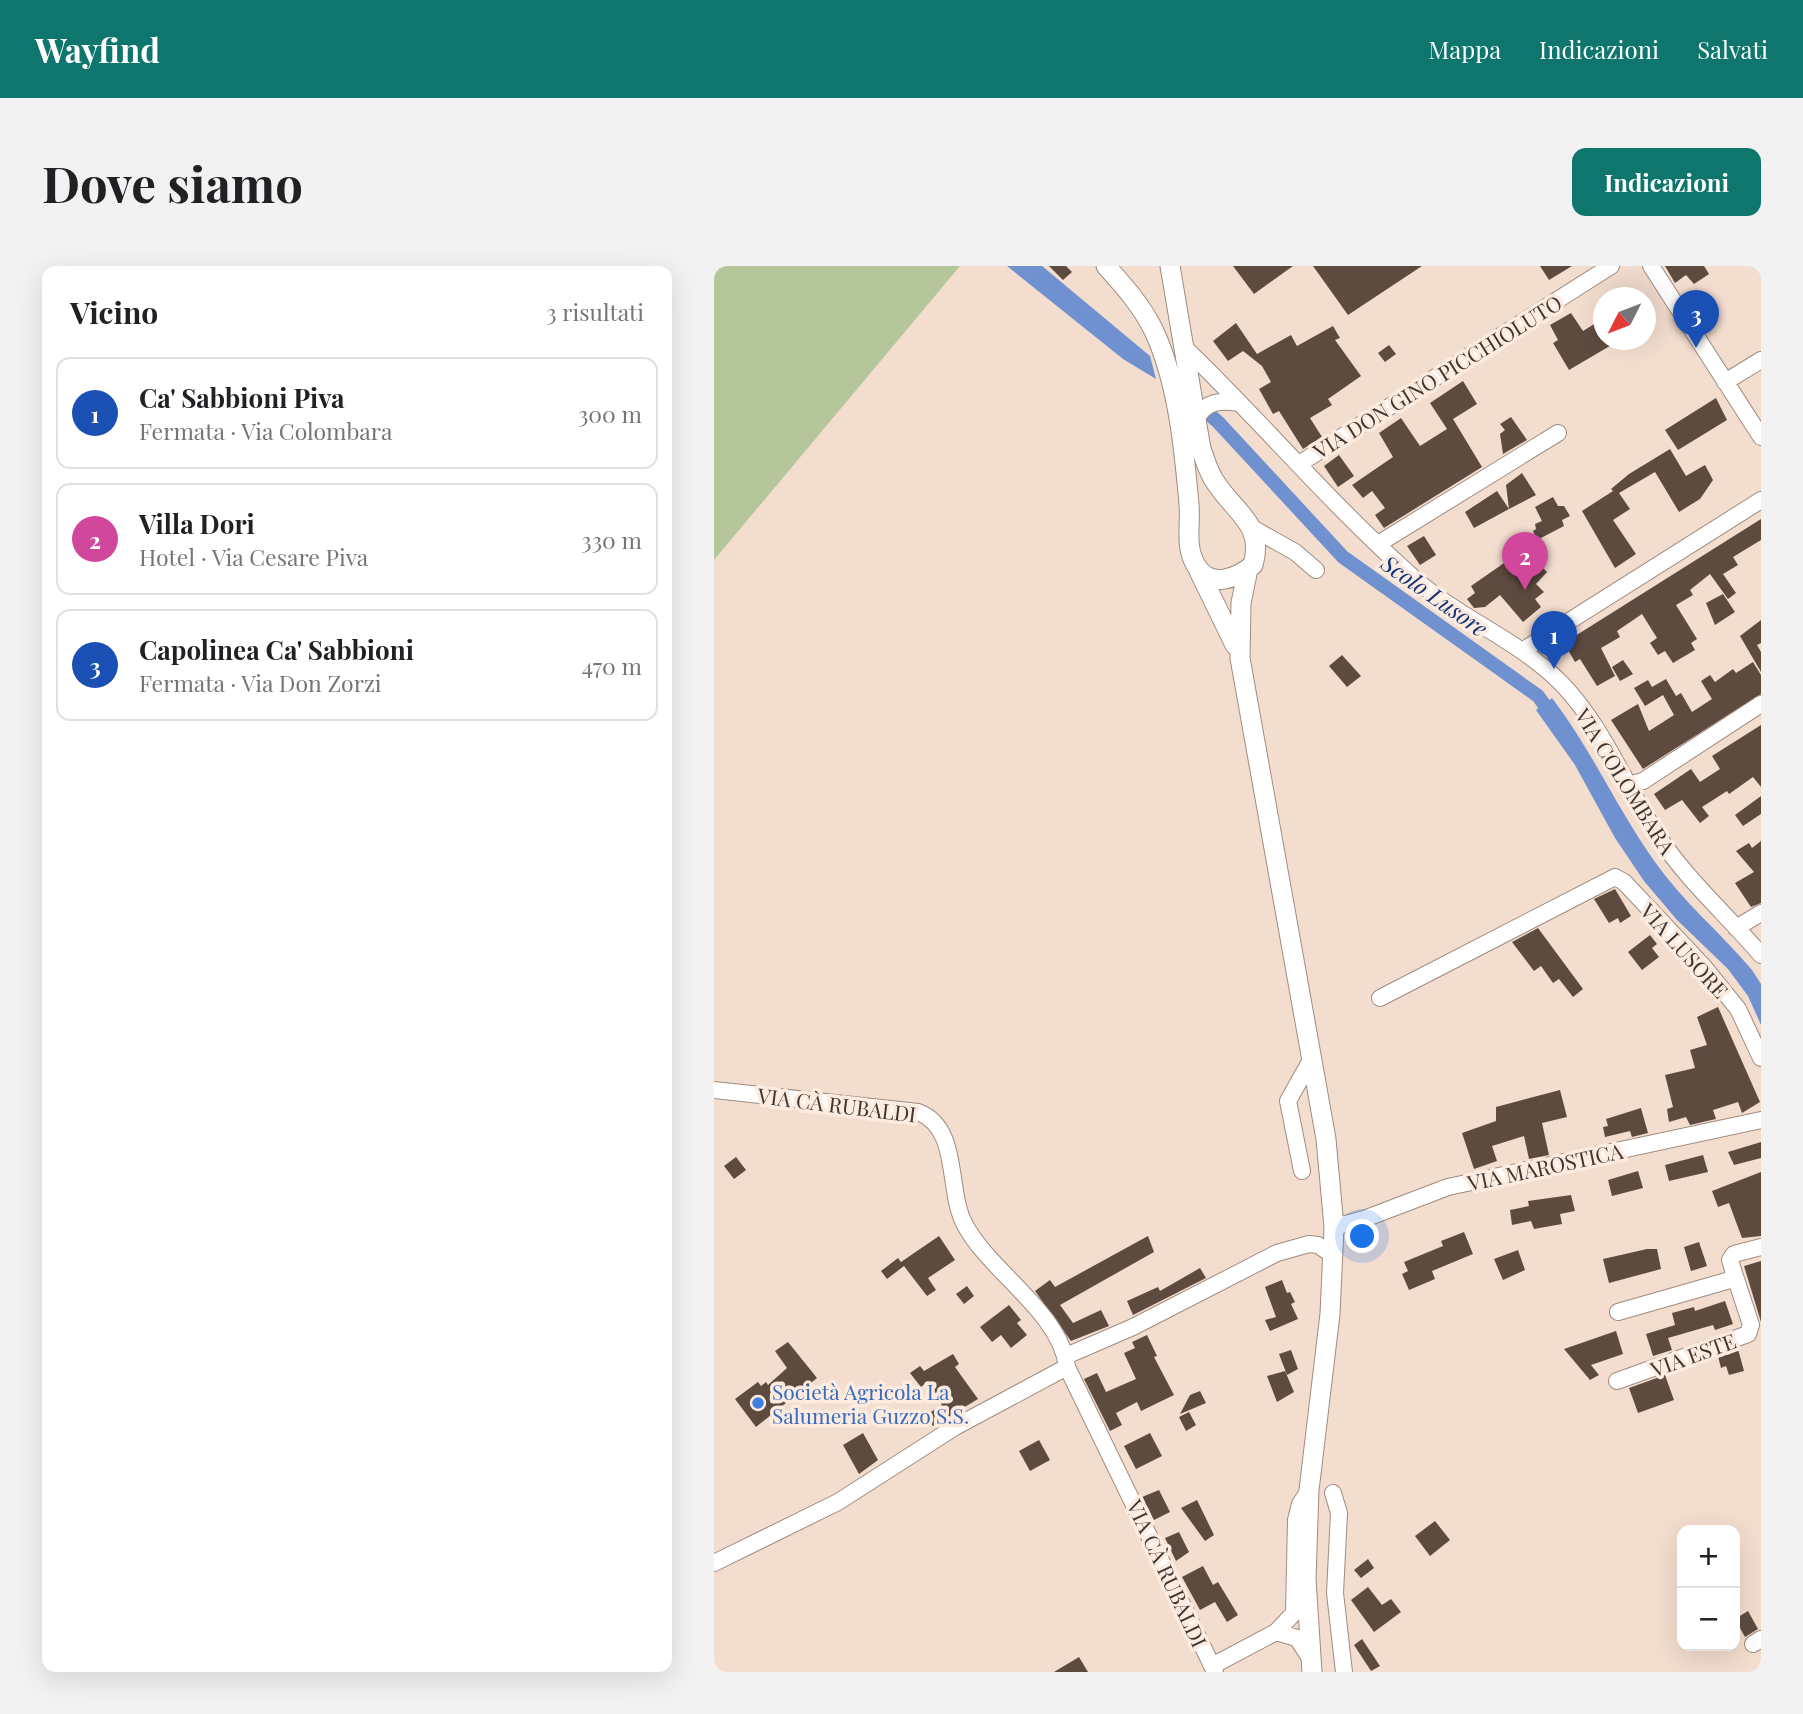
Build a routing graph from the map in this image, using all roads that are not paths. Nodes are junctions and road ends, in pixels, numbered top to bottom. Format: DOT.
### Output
graph roads {
  1 [pos="1107,266"];
  2 [pos="1170,266"];
  3 [pos="1611,266"];
  4 [pos="1651,266"];
  5 [pos="1185,348"];
  6 [pos="1761,359"];
  7 [pos="1725,382"];
  8 [pos="1239,404"];
  9 [pos="1202,411"];
  10 [pos="1558,433"];
  11 [pos="1761,437"];
  12 [pos="1299,464"];
  13 [pos="1761,500"];
  14 [pos="1254,529"];
  15 [pos="1378,544"];
  16 [pos="1281,546"];
  17 [pos="1250,567"];
  18 [pos="1316,570"];
  19 [pos="1199,571"];
  20 [pos="1522,651"];
  21 [pos="1240,658"];
  22 [pos="1761,704"];
  23 [pos="1629,785"];
  24 [pos="1761,913"];
  25 [pos="1736,928"];
  26 [pos="1761,955"];
  27 [pos="1380,998"];
  28 [pos="1761,1058"];
  29 [pos="1311,1060"];
  30 [pos="714,1090"];
  31 [pos="1320,1104"];
  32 [pos="1287,1107"];
  33 [pos="1761,1120"];
  34 [pos="1302,1171"];
  35 [pos="1334,1227"];
  36 [pos="1761,1247"];
  37 [pos="1334,1256"];
  38 [pos="1734,1273"];
  39 [pos="1618,1312"];
  40 [pos="1067,1362"];
  41 [pos="1617,1381"];
  42 [pos="1309,1490"];
  43 [pos="1333,1493"];
  44 [pos="714,1563"];
  45 [pos="1276,1632"];
  46 [pos="1311,1666"];
  47 [pos="1214,1669"];
  48 [pos="1344,1672"];
  1 -- 19 [label="main road"];
  2 -- 5 [label="main road"];
  3 -- 12 [label="street, VIA DON GINO PICCHIOLUTO"];
  4 -- 7 [label="street"];
  5 -- 8 [label="street, VIA COLOMBARA"];
  5 -- 9 [label="main road"];
  6 -- 7 [label="street"];
  7 -- 11 [label="street"];
  8 -- 9 [label="street"];
  8 -- 12 [label="street, VIA COLOMBARA"];
  9 -- 14 [label="main road"];
  10 -- 15 [label="street"];
  12 -- 15 [label="street, VIA COLOMBARA"];
  13 -- 20 [label="street"];
  14 -- 16 [label="street"];
  14 -- 17 [label="main road"];
  15 -- 20 [label="street, VIA COLOMBARA"];
  16 -- 17 [label="street"];
  16 -- 18 [label="street"];
  17 -- 19 [label="main road"];
  17 -- 21 [label="main road"];
  19 -- 21 [label="main road"];
  20 -- 23 [label="street, VIA COLOMBARA"];
  21 -- 29 [label="main road"];
  22 -- 23 [label="street"];
  23 -- 25 [label="street, VIA COLOMBARA"];
  24 -- 25 [label="street"];
  25 -- 26 [label="street, VIA COLOMBARA"];
  27 -- 28 [label="street, VIA LUSORE"];
  29 -- 31 [label="main road"];
  29 -- 32 [label="street"];
  30 -- 40 [label="street, VIA CÀ RUBALDI"];
  31 -- 32 [label="street"];
  31 -- 35 [label="main road"];
  32 -- 34 [label="street"];
  33 -- 35 [label="street, VIA MAROSTICA"];
  35 -- 37 [label="main road"];
  36 -- 38 [label="street"];
  37 -- 40 [label="street"];
  37 -- 42 [label="main road"];
  38 -- 39 [label="street"];
  38 -- 41 [label="street, VIA ESTE"];
  40 -- 44 [label="street"];
  40 -- 47 [label="street, VIA CÀ RUBALDI"];
  42 -- 45 [label="street, VIA CÀ RUBALDI"];
  42 -- 46 [label="main road"];
  43 -- 48 [label="street"];
  45 -- 46 [label="street"];
  45 -- 47 [label="street, VIA CÀ RUBALDI"];
}
